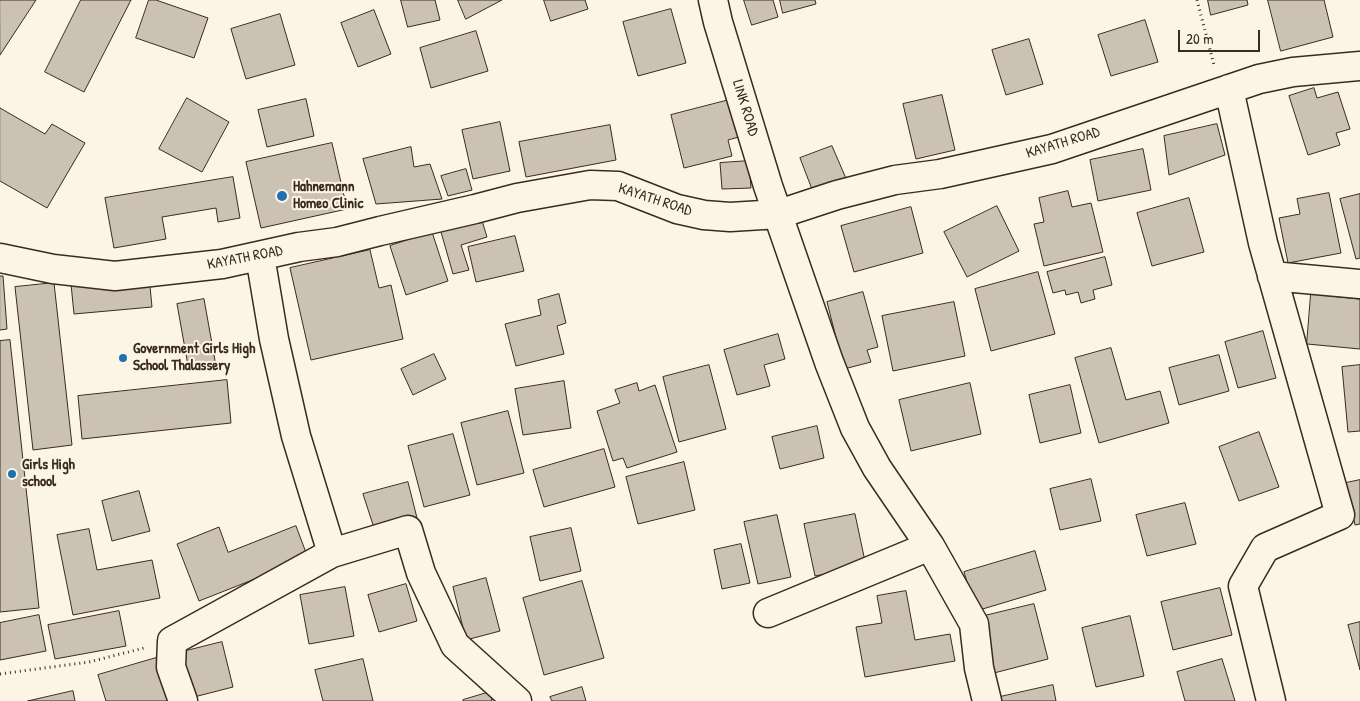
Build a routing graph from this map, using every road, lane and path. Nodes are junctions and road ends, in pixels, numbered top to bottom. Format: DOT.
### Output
graph roads {
  1 [pos="713,0"];
  2 [pos="1197,0"];
  3 [pos="1360,66"];
  4 [pos="1224,91"];
  5 [pos="779,214"];
  6 [pos="260,256"];
  7 [pos="0,258"];
  8 [pos="1272,276"];
  9 [pos="1360,284"];
  10 [pos="930,546"];
  11 [pos="332,553"];
  12 [pos="768,614"];
  13 [pos="172,641"];
  14 [pos="0,674"];
  15 [pos="183,701"];
  16 [pos="517,701"];
  17 [pos="987,701"];
  18 [pos="1271,701"];
  1 -- 5 [label="street, LINK ROAD"];
  2 -- 4 [label="path"];
  3 -- 4 [label="street, KAYATH ROAD"];
  4 -- 5 [label="street, KAYATH ROAD"];
  4 -- 8 [label="street"];
  5 -- 6 [label="street, KAYATH ROAD"];
  5 -- 10 [label="street, LINK ROAD"];
  6 -- 7 [label="street, KAYATH ROAD"];
  6 -- 11 [label="street"];
  8 -- 9 [label="street"];
  8 -- 18 [label="street"];
  10 -- 12 [label="street"];
  10 -- 17 [label="street, LINK ROAD"];
  11 -- 13 [label="street"];
  11 -- 16 [label="street"];
  13 -- 14 [label="path"];
  13 -- 15 [label="street"];
}
